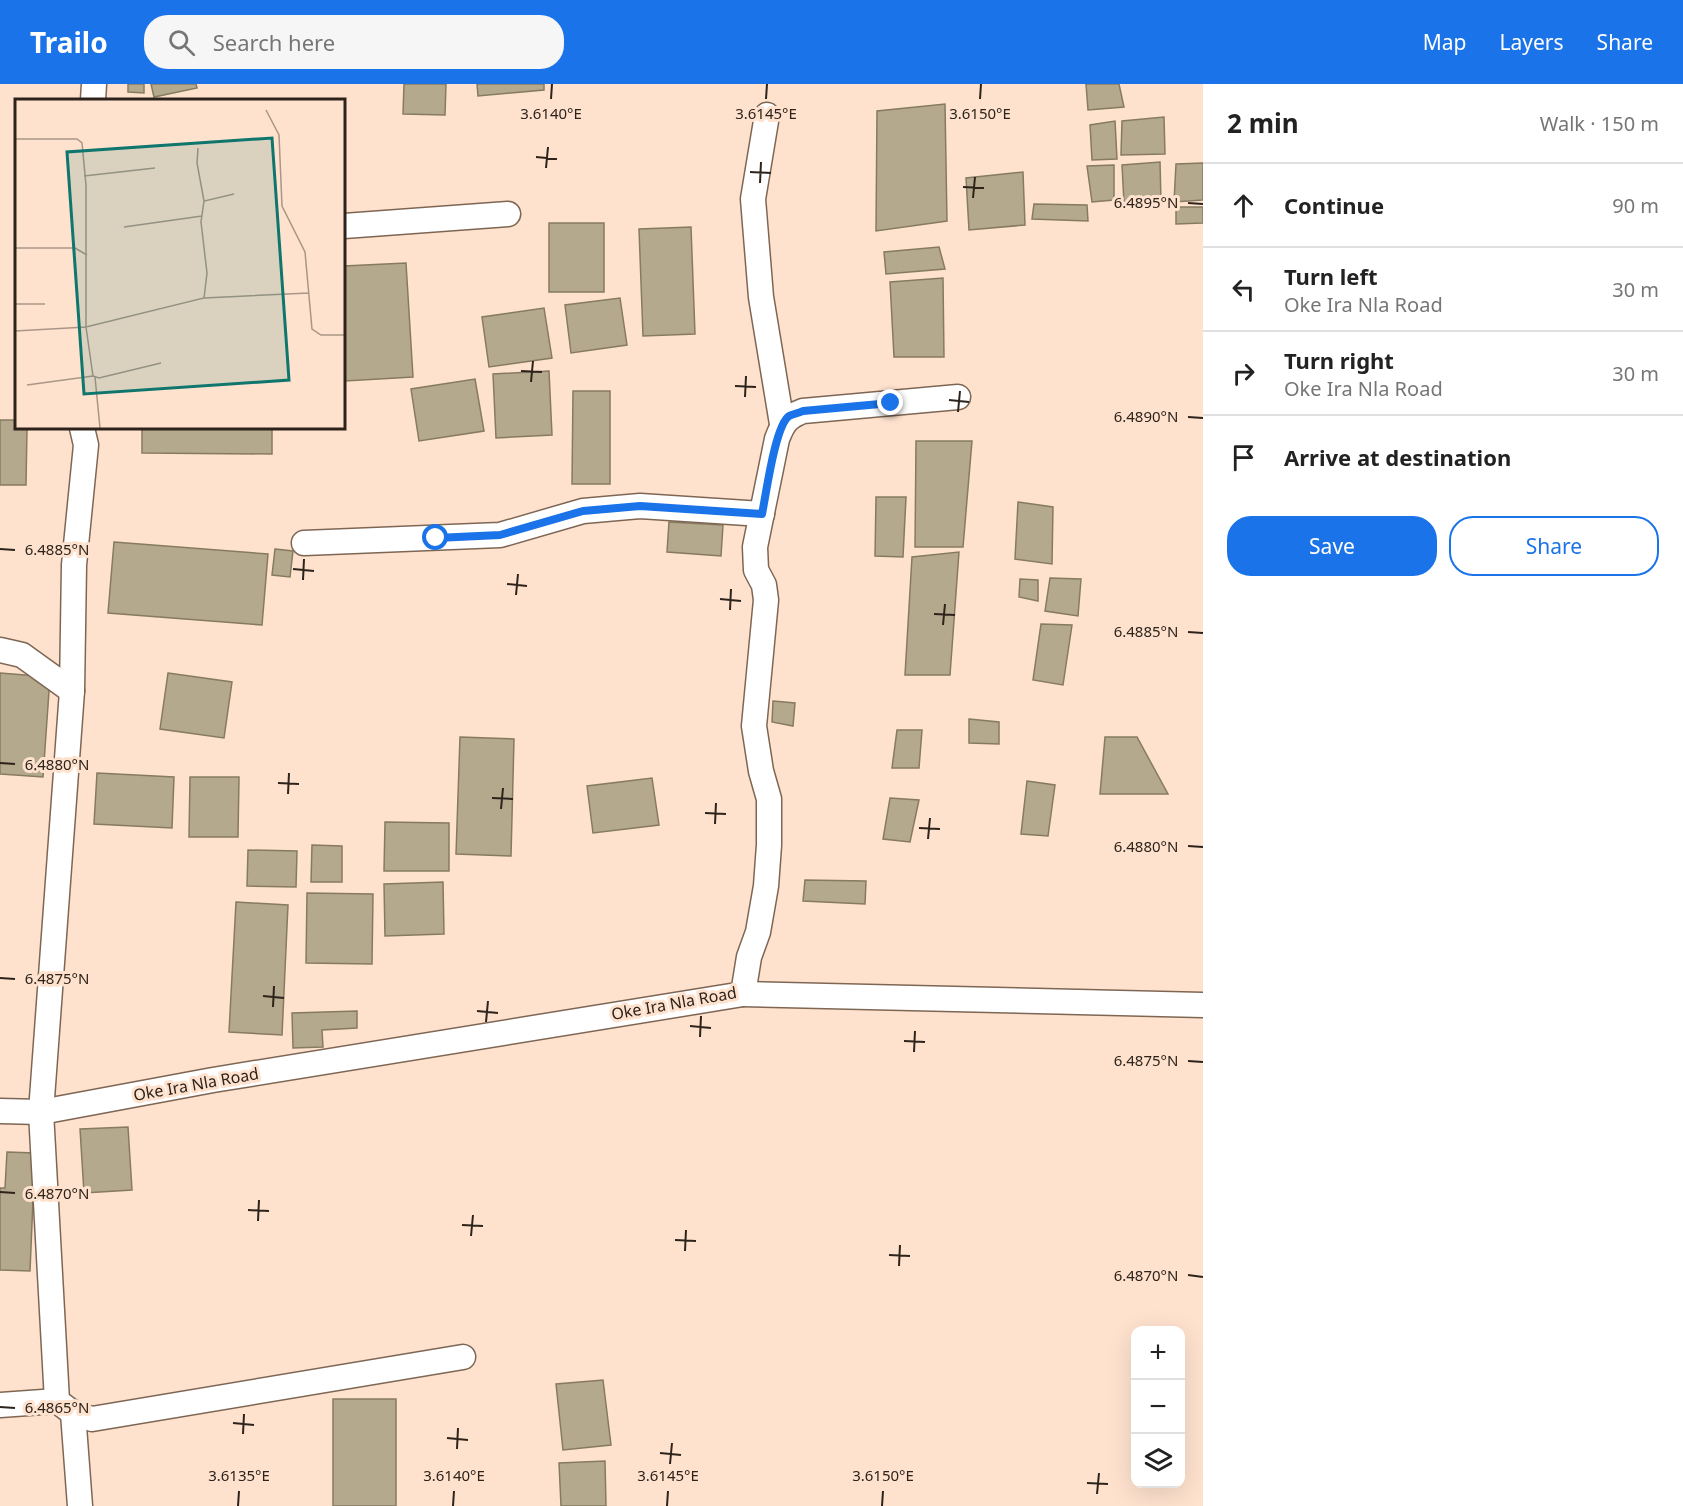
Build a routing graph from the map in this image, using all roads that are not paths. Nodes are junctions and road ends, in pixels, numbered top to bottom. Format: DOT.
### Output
graph roads {
  1 [pos="767,115"];
  2 [pos="508,214"];
  3 [pos="345,226"];
  4 [pos="958,397"];
  5 [pos="782,424"];
  6 [pos="82,429"];
  7 [pos="762,514"];
  8 [pos="304,543"];
  9 [pos="0,650"];
  10 [pos="72,691"];
  11 [pos="743,994"];
  12 [pos="1203,1005"];
  13 [pos="0,1111"];
  14 [pos="41,1112"];
  15 [pos="463,1357"];
  16 [pos="0,1405"];
  17 [pos="65,1407"];
  18 [pos="80,1506"];
  1 -- 5 [label="street"];
  2 -- 3 [label="street"];
  4 -- 5 [label="street"];
  5 -- 7 [label="street, Oke Ira Nla Road"];
  6 -- 10 [label="street"];
  7 -- 8 [label="street"];
  7 -- 11 [label="street, Oke Ira Nla Road"];
  9 -- 10 [label="street"];
  10 -- 14 [label="street"];
  11 -- 12 [label="street"];
  11 -- 14 [label="street, Oke Ira Nla Road"];
  13 -- 14 [label="street, Oke Ira Nla Road"];
  14 -- 17 [label="street"];
  15 -- 17 [label="street"];
  16 -- 17 [label="street"];
  17 -- 18 [label="street"];
}
